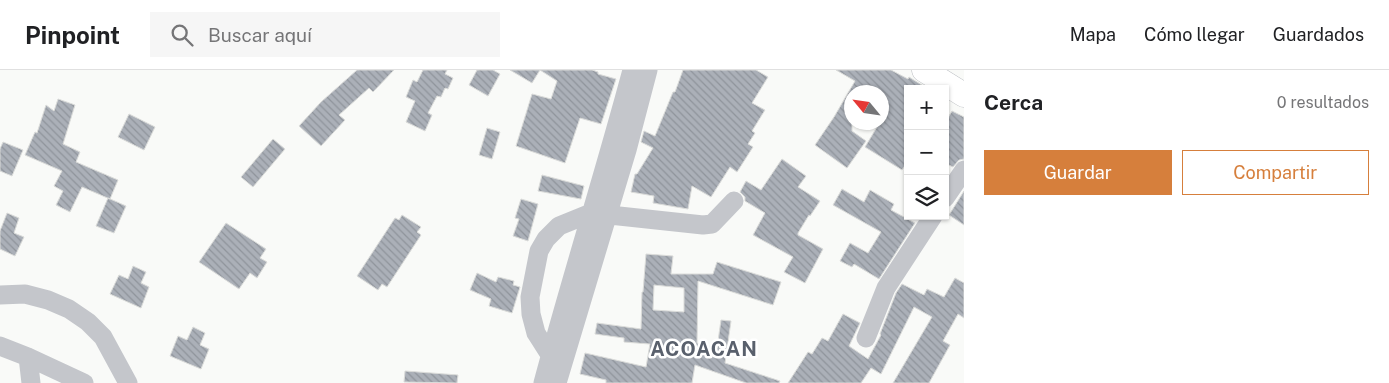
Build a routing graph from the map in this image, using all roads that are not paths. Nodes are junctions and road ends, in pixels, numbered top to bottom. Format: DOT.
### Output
graph roads {
  1 [pos="632,70"];
  2 [pos="648,70"];
  3 [pos="924,70"];
  4 [pos="964,95"];
  5 [pos="964,170"];
  6 [pos="949,192"];
  7 [pos="734,201"];
  8 [pos="599,214"];
  9 [pos="931,220"];
  10 [pos="0,296"];
  11 [pos="866,338"];
  12 [pos="0,346"];
  13 [pos="550,355"];
  14 [pos="28,357"];
  15 [pos="32,383"];
  16 [pos="84,383"];
  17 [pos="128,383"];
  18 [pos="543,383"];
  19 [pos="557,383"];
  1 -- 8 [label="street"];
  2 -- 8 [label="street"];
  3 -- 4 [label="main road"];
  5 -- 6 [label="street"];
  7 -- 8 [label="street"];
  8 -- 13 [label="street"];
  8 -- 13 [label="street"];
  8 -- 19 [label="street"];
  9 -- 11 [label="street"];
  10 -- 17 [label="street"];
  12 -- 14 [label="street"];
  13 -- 18 [label="street"];
  14 -- 15 [label="street"];
  14 -- 16 [label="street"];
}
